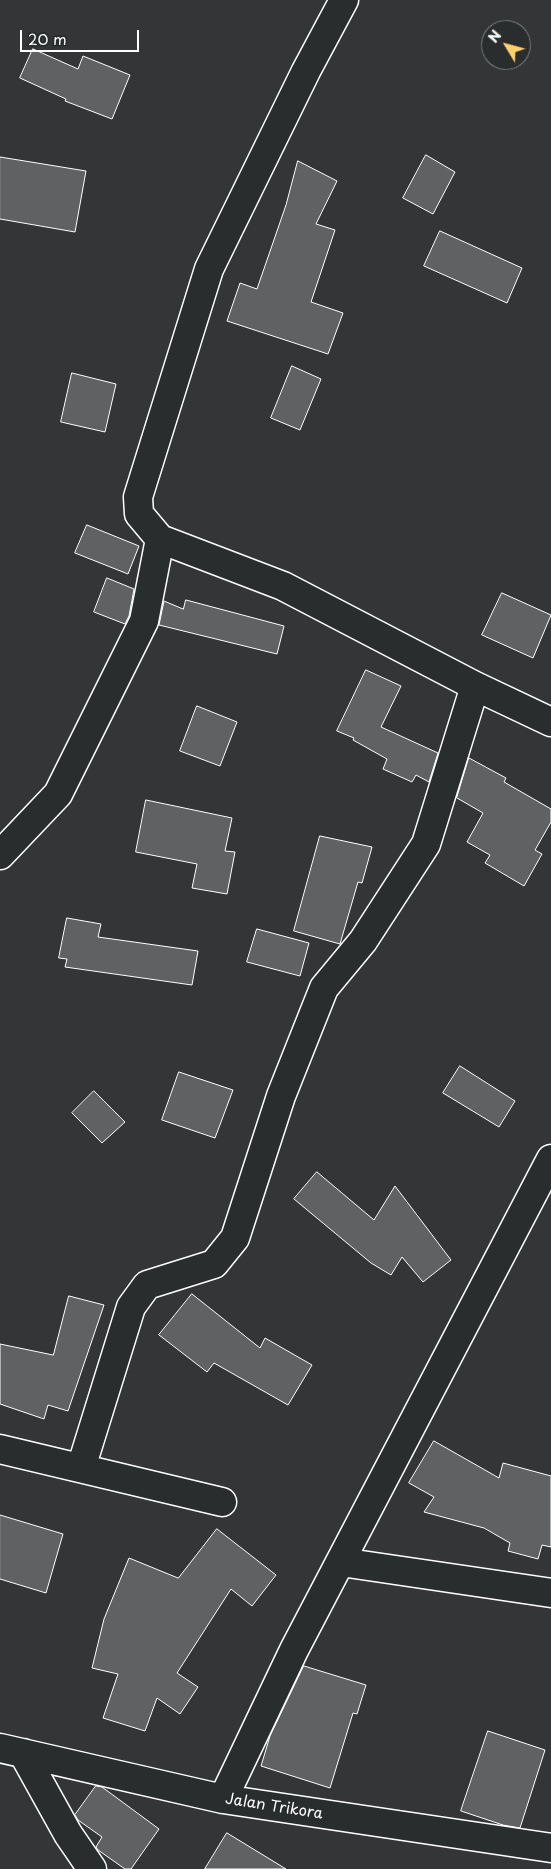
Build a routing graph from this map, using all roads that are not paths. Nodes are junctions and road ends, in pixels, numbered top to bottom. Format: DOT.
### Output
graph roads {
  1 [pos="344,0"];
  2 [pos="160,538"];
  3 [pos="475,686"];
  4 [pos="551,722"];
  5 [pos="0,855"];
  6 [pos="551,1159"];
  7 [pos="0,1449"];
  8 [pos="80,1468"];
  9 [pos="222,1502"];
  10 [pos="341,1562"];
  11 [pos="551,1593"];
  12 [pos="11,1751"];
  13 [pos="223,1799"];
  14 [pos="551,1848"];
  15 [pos="92,1869"];
  1 -- 2 [label="street"];
  2 -- 3 [label="street"];
  2 -- 5 [label="street"];
  3 -- 4 [label="street"];
  3 -- 8 [label="street"];
  6 -- 10 [label="street"];
  7 -- 8 [label="street"];
  8 -- 9 [label="street"];
  10 -- 11 [label="street"];
  10 -- 13 [label="street"];
  12 -- 13 [label="street, Jalan Trikora"];
  12 -- 15 [label="street"];
  13 -- 14 [label="street, Jalan Trikora"];
}
